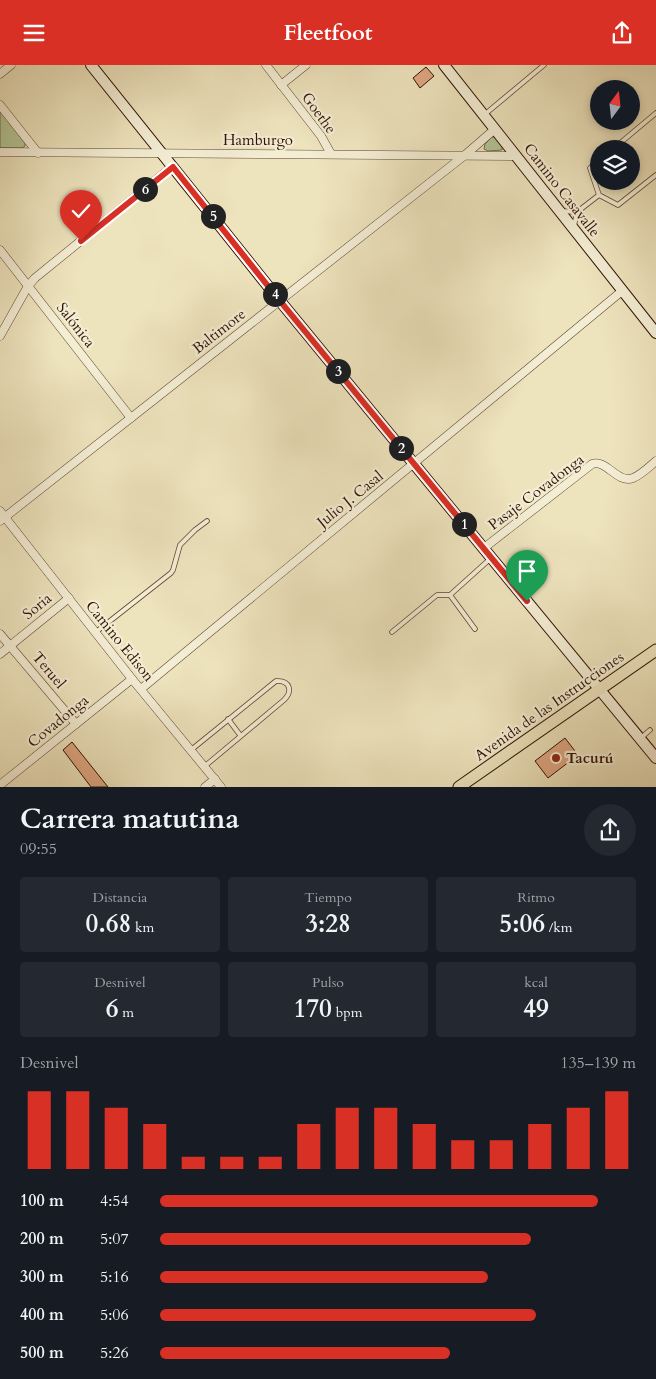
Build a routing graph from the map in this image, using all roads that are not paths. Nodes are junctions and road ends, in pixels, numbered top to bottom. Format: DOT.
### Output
graph roads {
  1 [pos="11,65"];
  2 [pos="91,65"];
  3 [pos="266,65"];
  4 [pos="306,65"];
  5 [pos="444,65"];
  6 [pos="544,65"];
  7 [pos="0,74"];
  8 [pos="281,85"];
  9 [pos="0,105"];
  10 [pos="656,113"];
  11 [pos="484,115"];
  12 [pos="496,129"];
  13 [pos="624,140"];
  14 [pos="0,152"];
  15 [pos="38,153"];
  16 [pos="162,153"];
  17 [pos="331,154"];
  18 [pos="465,155"];
  19 [pos="516,156"];
  20 [pos="173,167"];
  21 [pos="656,175"];
  22 [pos="597,190"];
  23 [pos="599,195"];
  24 [pos="559,211"];
  25 [pos="577,212"];
  26 [pos="573,229"];
  27 [pos="0,250"];
  28 [pos="28,286"];
  29 [pos="622,291"];
  30 [pos="280,301"];
  31 [pos="656,333"];
  32 [pos="0,336"];
  33 [pos="130,418"];
  34 [pos="656,461"];
  35 [pos="414,465"];
  36 [pos="2,516"];
  37 [pos="207,521"];
  38 [pos="484,549"];
  39 [pos="492,558"];
  40 [pos="450,595"];
  41 [pos="69,598"];
  42 [pos="475,629"];
  43 [pos="96,632"];
  44 [pos="392,632"];
  45 [pos="0,634"];
  46 [pos="10,646"];
  47 [pos="656,650"];
  48 [pos="0,654"];
  49 [pos="132,679"];
  50 [pos="598,688"];
  51 [pos="141,689"];
  52 [pos="228,719"];
  53 [pos="76,724"];
  54 [pos="650,730"];
  55 [pos="240,735"];
  56 [pos="640,739"];
  57 [pos="191,750"];
  58 [pos="656,758"];
  59 [pos="205,766"];
  60 [pos="215,779"];
  61 [pos="0,785"];
  62 [pos="206,787"];
  63 [pos="221,787"];
  64 [pos="459,787"];
  1 -- 7 [label="street"];
  2 -- 16 [label="street"];
  3 -- 8 [label="street, Goethe"];
  4 -- 8 [label="street"];
  5 -- 11 [label="street, Camino Casavalle"];
  6 -- 11 [label="lane"];
  8 -- 17 [label="street, Goethe"];
  9 -- 15 [label="street"];
  10 -- 13 [label="lane"];
  11 -- 12 [label="street, Camino Casavalle"];
  12 -- 18 [label="street, Baltimore"];
  12 -- 19 [label="street, Camino Casavalle"];
  14 -- 15 [label="street, Hamburgo"];
  15 -- 16 [label="street, Hamburgo"];
  16 -- 17 [label="street, Hamburgo"];
  16 -- 20 [label="street"];
  17 -- 18 [label="street, Hamburgo"];
  18 -- 19 [label="street, Hamburgo"];
  18 -- 30 [label="street, Baltimore"];
  19 -- 24 [label="street, Camino Casavalle"];
  20 -- 28 [label="street"];
  20 -- 30 [label="street"];
  21 -- 23 [label="lane"];
  22 -- 23 [label="lane"];
  23 -- 25 [label="lane"];
  24 -- 25 [label="lane"];
  24 -- 26 [label="street, Camino Casavalle"];
  25 -- 26 [label="lane"];
  26 -- 29 [label="street, Camino Casavalle"];
  27 -- 28 [label="street, Salónica"];
  28 -- 32 [label="street"];
  28 -- 33 [label="street, Salónica"];
  29 -- 31 [label="street, Camino Casavalle"];
  29 -- 35 [label="street, Julio J. Casal"];
  30 -- 33 [label="street, Baltimore"];
  30 -- 35 [label="street"];
  33 -- 36 [label="street, Baltimore"];
  34 -- 38 [label="street, Pasaje Covadonga"];
  35 -- 38 [label="street"];
  35 -- 51 [label="street, Julio J. Casal"];
  36 -- 41 [label="street, Camino Edison"];
  37 -- 43 [label="lane"];
  38 -- 39 [label="street"];
  39 -- 40 [label="lane"];
  39 -- 50 [label="street"];
  40 -- 42 [label="lane"];
  40 -- 44 [label="lane"];
  41 -- 43 [label="street, Camino Edison"];
  41 -- 46 [label="street, Soria"];
  43 -- 49 [label="street, Camino Edison"];
  45 -- 46 [label="street, Teruel"];
  46 -- 48 [label="street, Soria"];
  46 -- 53 [label="street, Teruel"];
  47 -- 50 [label="main road, Avenida de las Instrucciones"];
  49 -- 51 [label="street, Camino Edison"];
  49 -- 53 [label="street, Covadonga"];
  50 -- 56 [label="street"];
  50 -- 64 [label="main road, Avenida de las Instrucciones"];
  51 -- 57 [label="street, Camino Edison"];
  52 -- 55 [label="lane"];
  52 -- 55 [label="lane"];
  52 -- 57 [label="lane"];
  53 -- 61 [label="street, Covadonga"];
  54 -- 56 [label="lane"];
  55 -- 59 [label="lane"];
  56 -- 58 [label="street"];
  57 -- 59 [label="street, Camino Edison"];
  59 -- 60 [label="street, Camino Edison"];
  60 -- 62 [label="street"];
  60 -- 63 [label="street, Camino Edison"];
}
